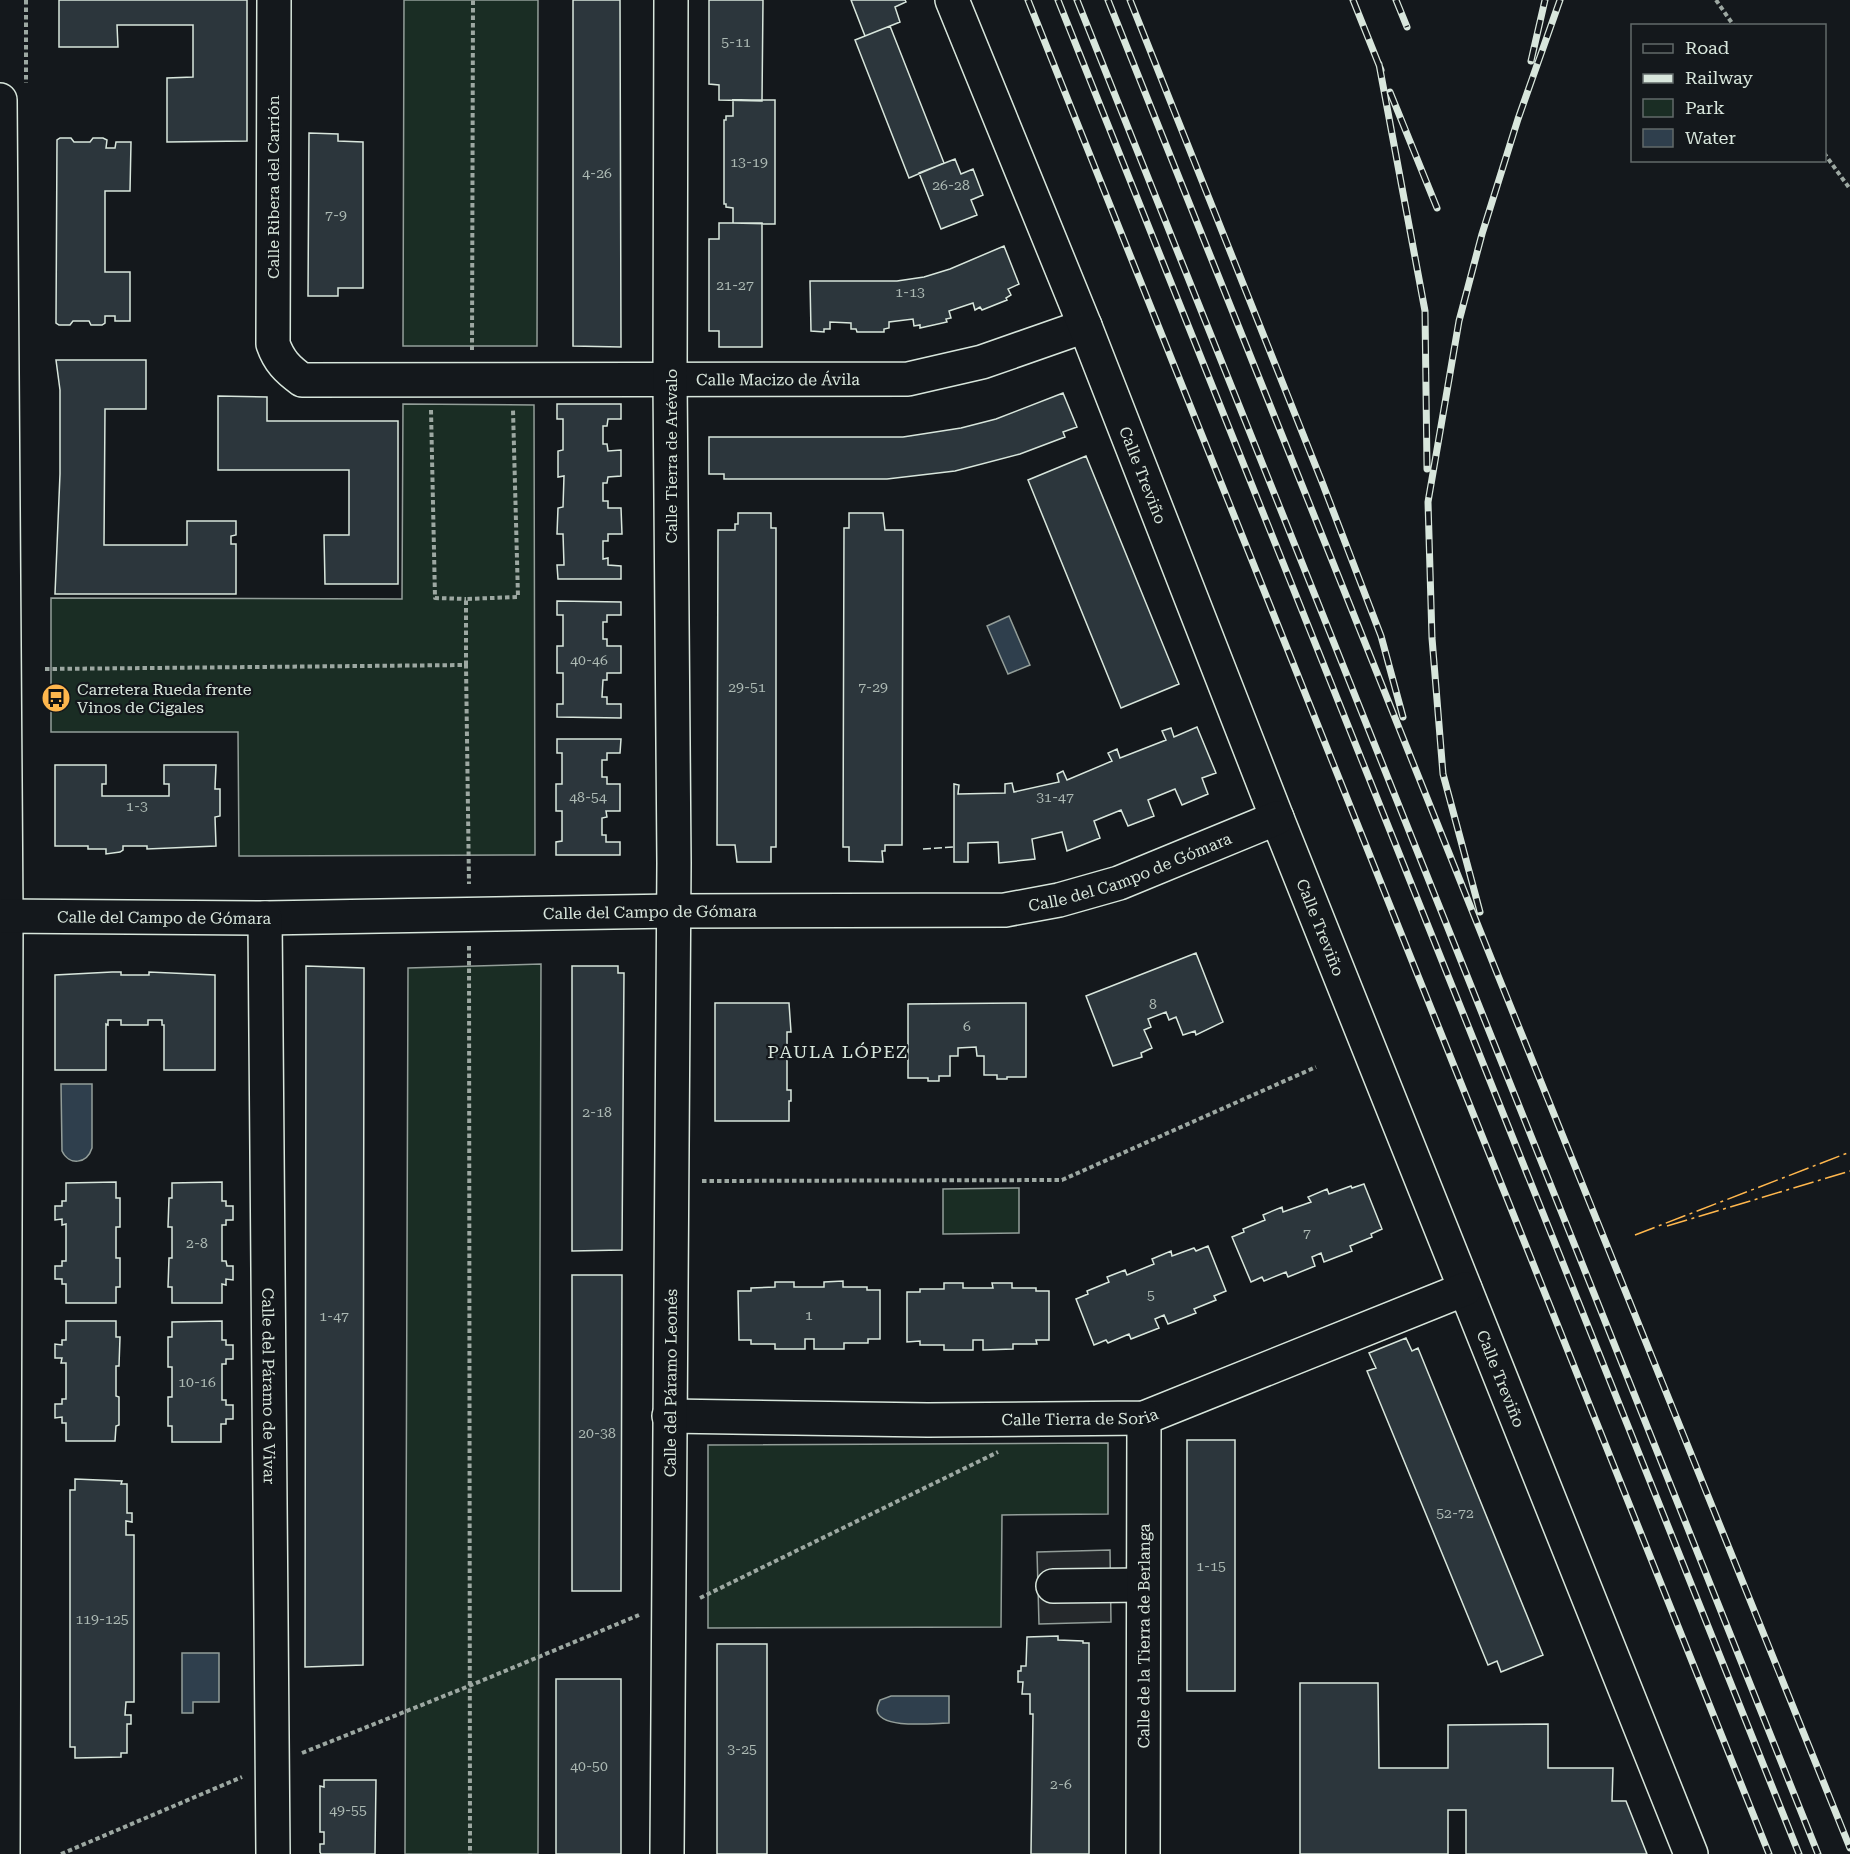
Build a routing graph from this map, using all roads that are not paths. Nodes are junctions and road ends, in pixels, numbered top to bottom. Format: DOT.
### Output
graph roads {
  1 [pos="274,0"];
  2 [pos="671,0"];
  3 [pos="952,0"];
  4 [pos="0,100"];
  5 [pos="1084,326"];
  6 [pos="287,369"];
  7 [pos="670,379"];
  8 [pos="1277,818"];
  9 [pos="674,911"];
  10 [pos="3,916"];
  11 [pos="266,918"];
  12 [pos="1465,1289"];
  13 [pos="669,1416"];
  14 [pos="1144,1419"];
  15 [pos="1143,1585"];
  16 [pos="1053,1586"];
  17 [pos="3,1854"];
  18 [pos="273,1854"];
  19 [pos="667,1854"];
  20 [pos="1143,1854"];
  21 [pos="1691,1854"];
  1 -- 6 [label="street, Calle Ribera del Carrión"];
  2 -- 7 [label="street, Calle Tierra de Arévalo"];
  3 -- 5 [label="street, Calle Treviño"];
  4 -- 10 [label="street"];
  5 -- 7 [label="street, Calle Macizo de Ávila"];
  5 -- 8 [label="street, Calle Treviño"];
  6 -- 7 [label="street, Calle Macizo de Ávila"];
  7 -- 9 [label="street, Calle Tierra de Arévalo"];
  8 -- 9 [label="street, Calle del Campo de Gómara"];
  8 -- 12 [label="street, Calle Treviño"];
  9 -- 11 [label="street, Calle del Campo de Gómara"];
  9 -- 13 [label="street, Calle del Páramo Leonés"];
  10 -- 11 [label="street, Calle del Campo de Gómara"];
  10 -- 17 [label="street"];
  11 -- 18 [label="street, Calle del Páramo de Vivar"];
  12 -- 14 [label="street, Calle Tierra de Soria"];
  12 -- 21 [label="street, Calle Treviño"];
  13 -- 14 [label="street, Calle Tierra de Soria"];
  13 -- 19 [label="street, Calle del Páramo Leonés"];
  14 -- 15 [label="street, Calle de la Tierra de Berlanga"];
  15 -- 16 [label="street"];
  15 -- 20 [label="street, Calle de la Tierra de Berlanga"];
}
